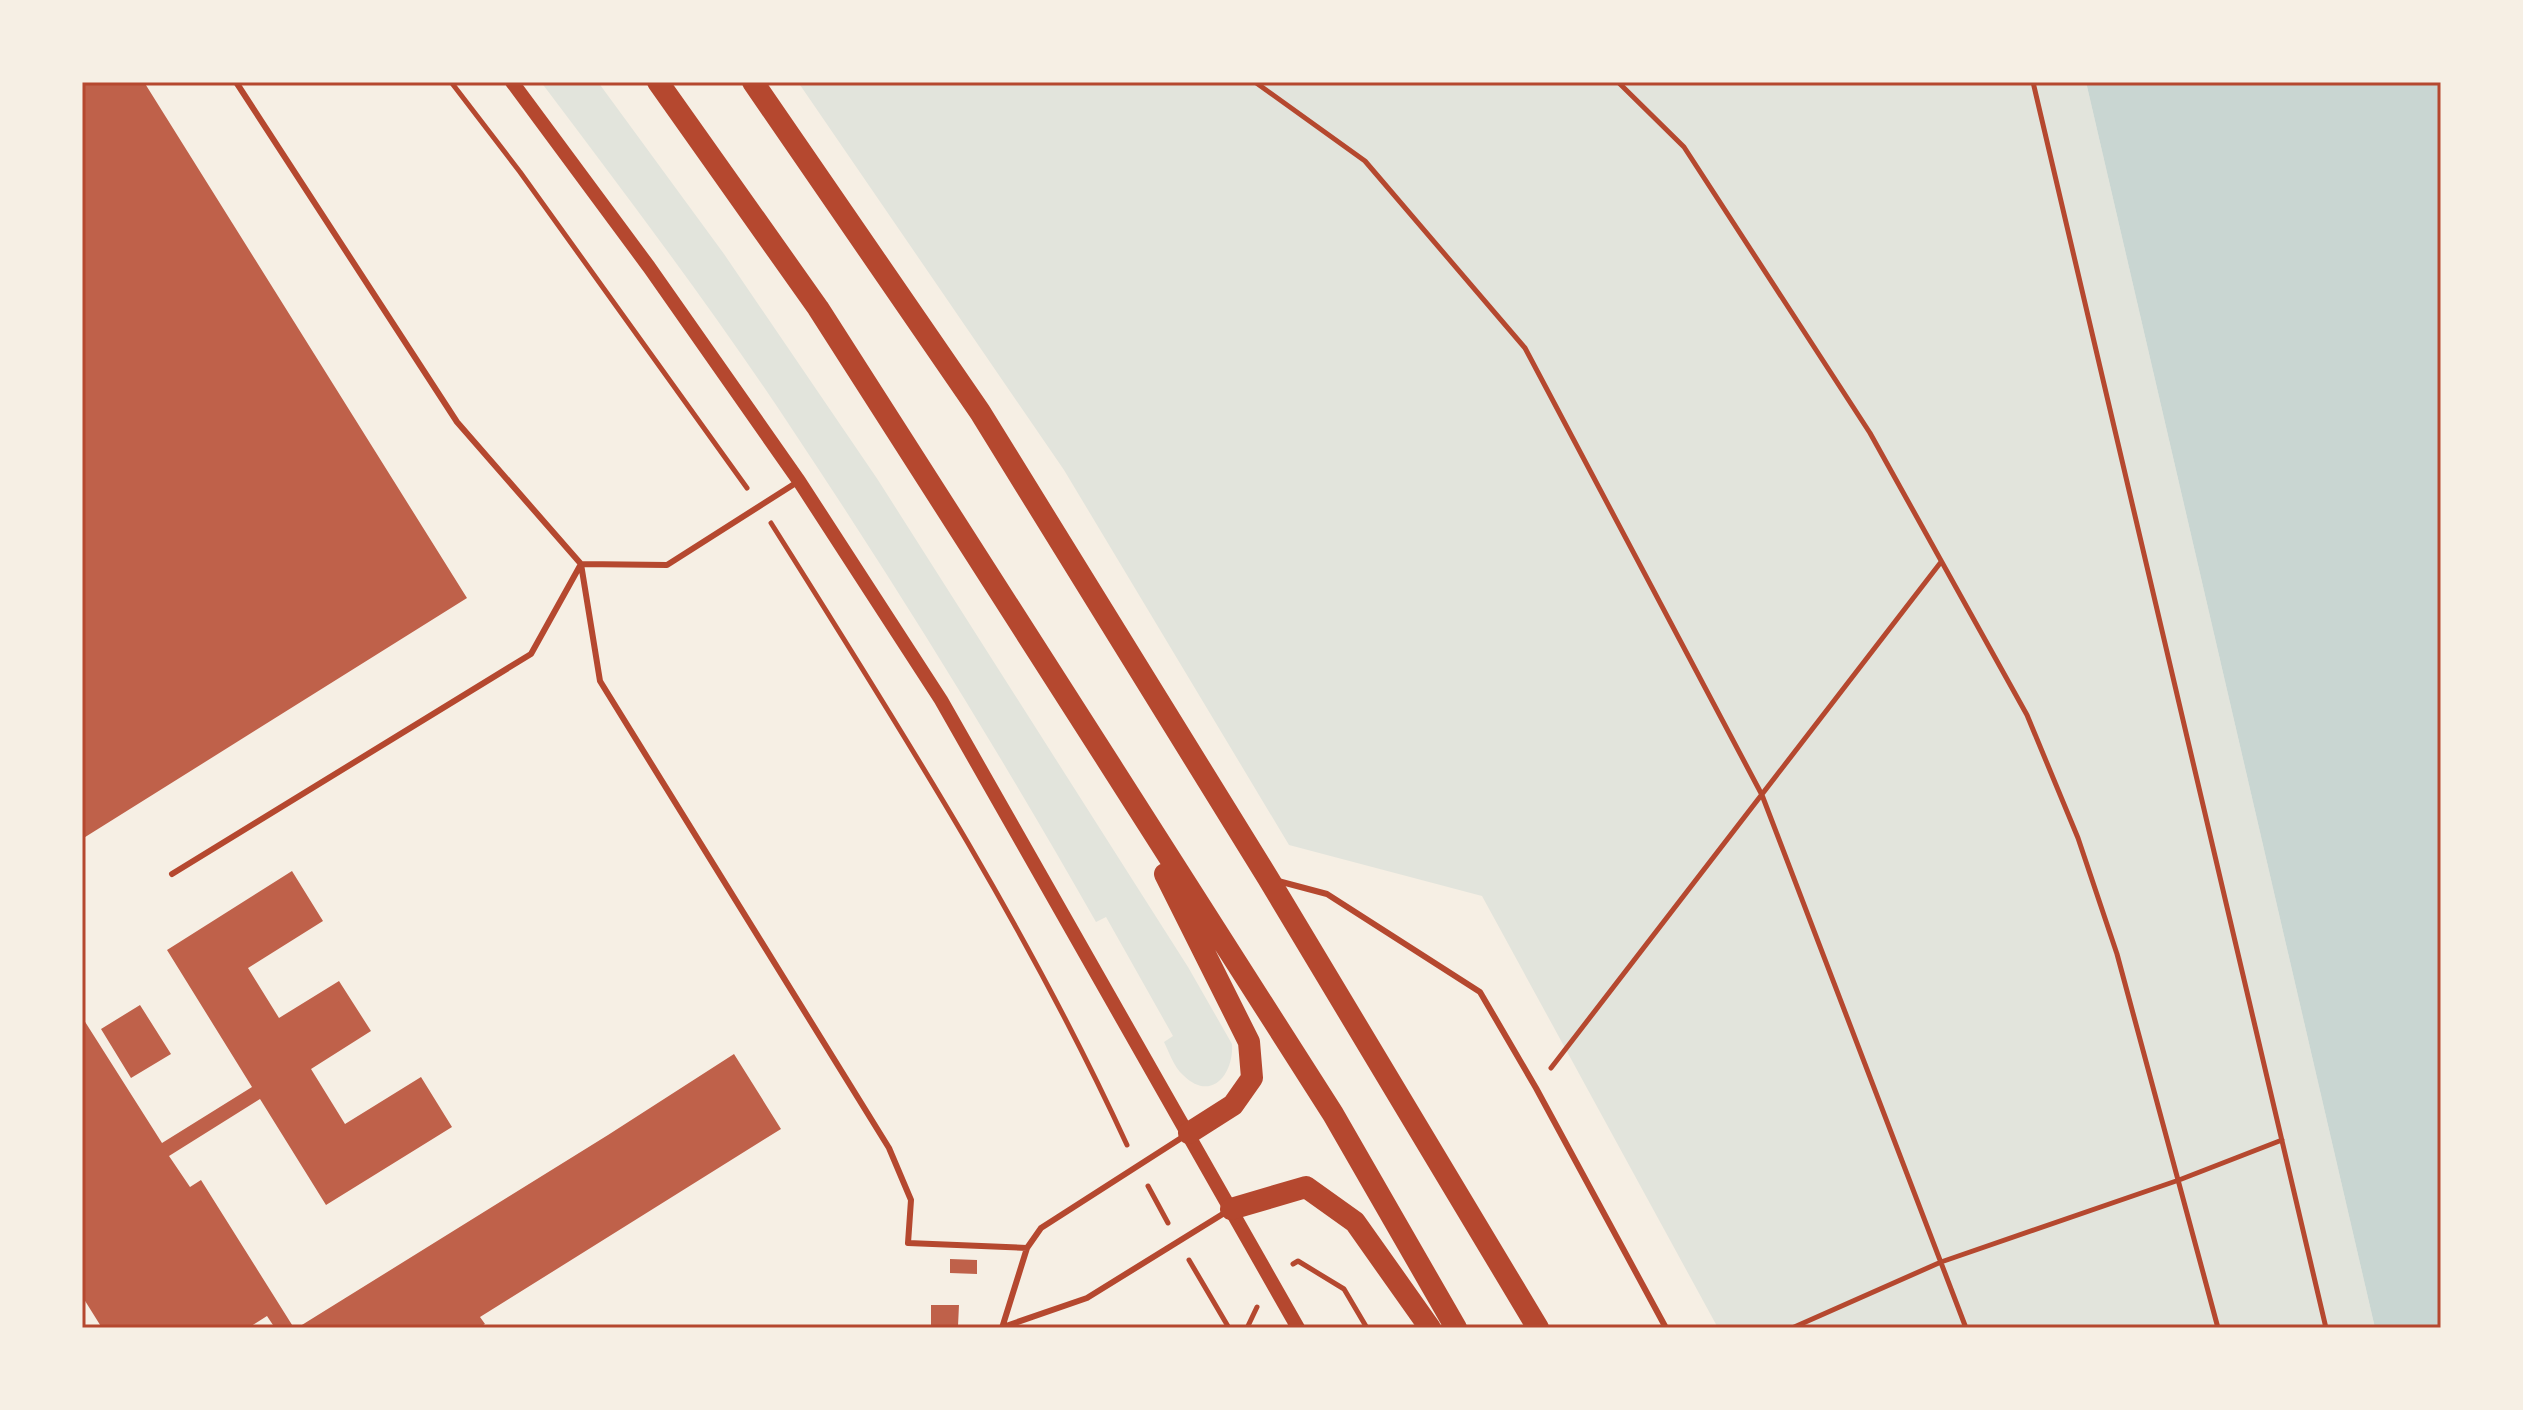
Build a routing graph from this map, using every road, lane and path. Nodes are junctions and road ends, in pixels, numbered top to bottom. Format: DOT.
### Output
graph roads {
  1 [pos="236,82"];
  2 [pos="451,82"];
  3 [pos="512,82"];
  4 [pos="658,82"];
  5 [pos="753,82"];
  6 [pos="1255,82"];
  7 [pos="1618,82"];
  8 [pos="2033,82"];
  9 [pos="799,481"];
  10 [pos="761,507"];
  11 [pos="1941,562"];
  12 [pos="581,564"];
  13 [pos="1111,766"];
  14 [pos="1762,795"];
  15 [pos="172,874"];
  16 [pos="1268,878"];
  17 [pos="1536,1088"];
  18 [pos="1189,1133"];
  19 [pos="2282,1140"];
  20 [pos="1136,1165"];
  21 [pos="2179,1180"];
  22 [pos="1231,1209"];
  23 [pos="1178,1241"];
  24 [pos="1027,1248"];
  25 [pos="1941,1262"];
  26 [pos="1270,1278"];
  27 [pos="1002,1328"];
  28 [pos="1229,1328"];
  29 [pos="1298,1328"];
  30 [pos="1367,1328"];
  31 [pos="1430,1328"];
  32 [pos="1456,1328"];
  33 [pos="1538,1328"];
  34 [pos="1666,1328"];
  35 [pos="1792,1328"];
  36 [pos="1966,1328"];
  37 [pos="2218,1328"];
  38 [pos="2326,1328"];
  1 -- 12 [label="lane"];
  2 -- 10 [label="path"];
  3 -- 9 [label="street"];
  4 -- 13 [label="highway"];
  5 -- 16 [label="highway"];
  6 -- 14 [label="path"];
  7 -- 11 [label="path"];
  8 -- 19 [label="path"];
  9 -- 10 [label="lane"];
  9 -- 18 [label="street"];
  10 -- 12 [label="lane"];
  10 -- 20 [label="path"];
  11 -- 14 [label="path"];
  11 -- 21 [label="path"];
  12 -- 15 [label="lane"];
  12 -- 24 [label="lane"];
  13 -- 18 [label="highway"];
  13 -- 32 [label="highway"];
  14 -- 17 [label="path"];
  14 -- 25 [label="path"];
  16 -- 17 [label="lane"];
  16 -- 33 [label="highway"];
  17 -- 34 [label="lane"];
  18 -- 20 [label="lane"];
  18 -- 22 [label="street"];
  19 -- 21 [label="path"];
  19 -- 38 [label="path"];
  20 -- 23 [label="path"];
  20 -- 24 [label="lane"];
  21 -- 25 [label="path"];
  21 -- 37 [label="path"];
  22 -- 23 [label="lane"];
  22 -- 26 [label="street"];
  22 -- 31 [label="highway"];
  23 -- 27 [label="lane"];
  23 -- 28 [label="path"];
  24 -- 27 [label="lane"];
  25 -- 35 [label="path"];
  25 -- 36 [label="path"];
  26 -- 29 [label="street"];
  26 -- 30 [label="path"];
}
